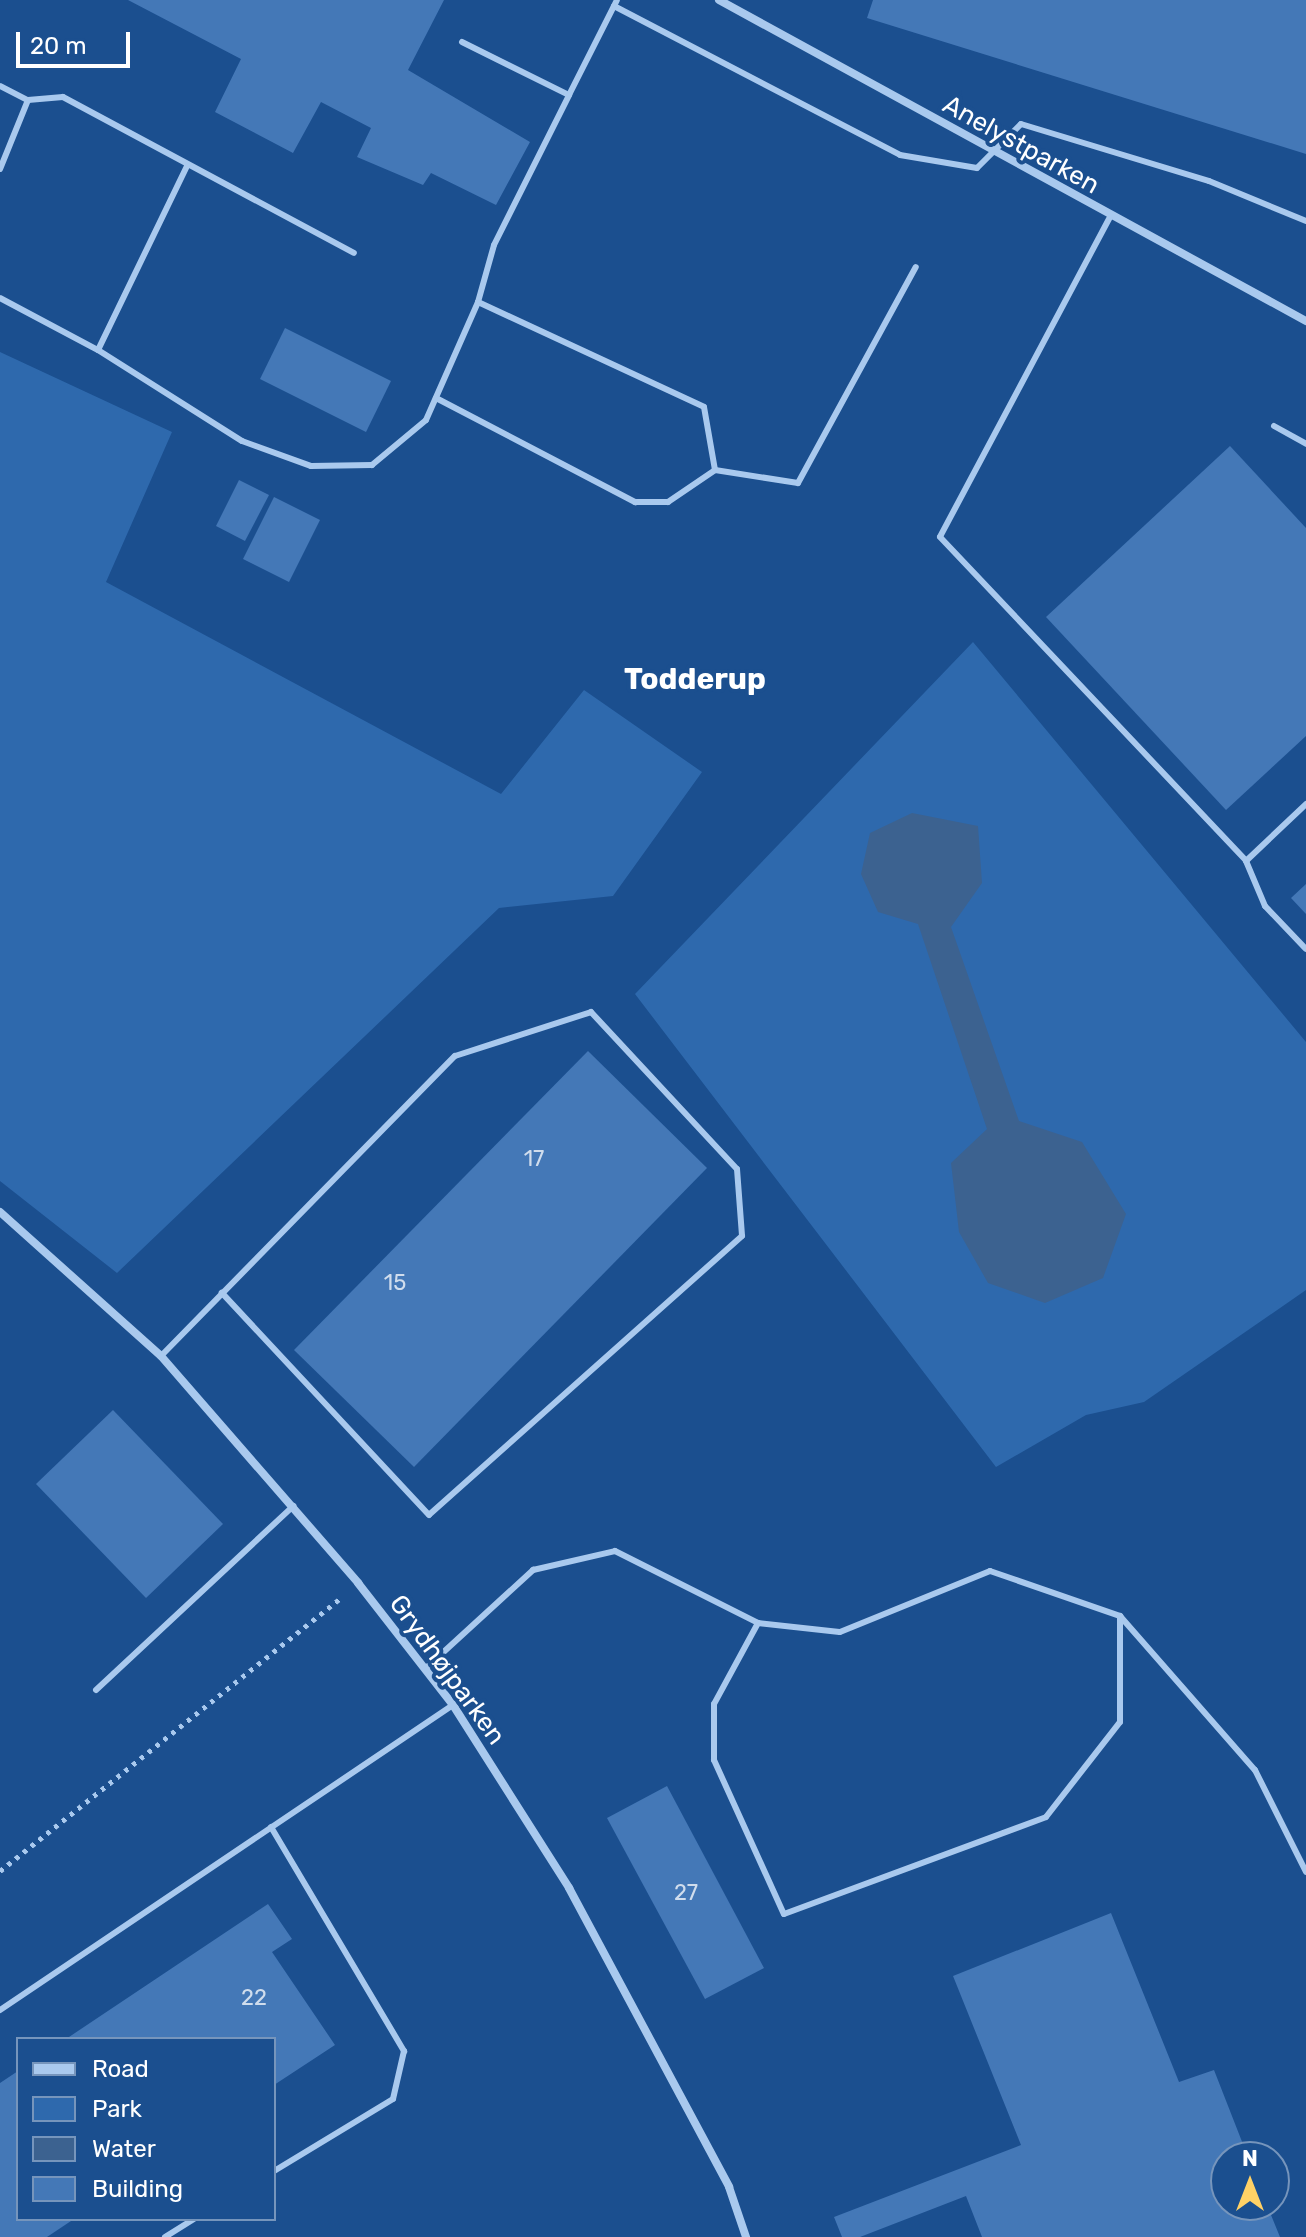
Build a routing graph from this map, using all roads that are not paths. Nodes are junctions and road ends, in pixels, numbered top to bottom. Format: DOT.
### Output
graph roads {
  1 [pos="719,0"];
  2 [pos="615,3"];
  3 [pos="462,42"];
  4 [pos="0,86"];
  5 [pos="569,95"];
  6 [pos="28,100"];
  7 [pos="993,152"];
  8 [pos="187,166"];
  9 [pos="0,169"];
  10 [pos="1110,217"];
  11 [pos="1306,221"];
  12 [pos="354,253"];
  13 [pos="916,267"];
  14 [pos="0,298"];
  15 [pos="478,302"];
  16 [pos="1306,321"];
  17 [pos="98,350"];
  18 [pos="436,398"];
  19 [pos="1274,426"];
  20 [pos="1306,444"];
  21 [pos="715,470"];
  22 [pos="1306,804"];
  23 [pos="1246,861"];
  24 [pos="1306,949"];
  25 [pos="0,1212"];
  26 [pos="222,1293"];
  27 [pos="161,1356"];
  28 [pos="293,1506"];
  29 [pos="1120,1616"];
  30 [pos="758,1623"];
  31 [pos="425,1669"];
  32 [pos="96,1690"];
  33 [pos="453,1705"];
  34 [pos="271,1827"];
  35 [pos="1306,1872"];
  36 [pos="0,2010"];
  37 [pos="276,2170"];
  38 [pos="191,2221"];
  39 [pos="165,2237"];
  40 [pos="746,2237"];
  1 -- 7 [label="street, Anelystparken"];
  2 -- 5 [label="lane"];
  2 -- 7 [label="lane"];
  3 -- 5 [label="lane"];
  4 -- 6 [label="lane"];
  5 -- 15 [label="lane"];
  6 -- 8 [label="lane"];
  6 -- 9 [label="lane"];
  7 -- 10 [label="street, Anelystparken"];
  7 -- 11 [label="lane"];
  8 -- 12 [label="lane"];
  8 -- 17 [label="lane"];
  10 -- 16 [label="street, Anelystparken"];
  10 -- 23 [label="lane"];
  13 -- 21 [label="lane"];
  14 -- 17 [label="lane"];
  15 -- 18 [label="lane"];
  15 -- 21 [label="lane"];
  17 -- 18 [label="lane"];
  18 -- 21 [label="lane"];
  19 -- 20 [label="lane"];
  22 -- 23 [label="lane"];
  23 -- 24 [label="lane"];
  25 -- 27 [label="street, Grydhøjparken"];
  26 -- 26 [label="lane"];
  26 -- 27 [label="lane"];
  27 -- 28 [label="street, Grydhøjparken"];
  28 -- 31 [label="street, Grydhøjparken"];
  28 -- 32 [label="lane"];
  29 -- 30 [label="lane"];
  29 -- 30 [label="lane"];
  29 -- 35 [label="lane"];
  30 -- 31 [label="lane"];
  31 -- 33 [label="street, Grydhøjparken"];
  33 -- 34 [label="lane"];
  33 -- 40 [label="street, Grydhøjparken"];
  34 -- 36 [label="lane"];
  34 -- 37 [label="lane"];
  38 -- 39 [label="lane"];
}
